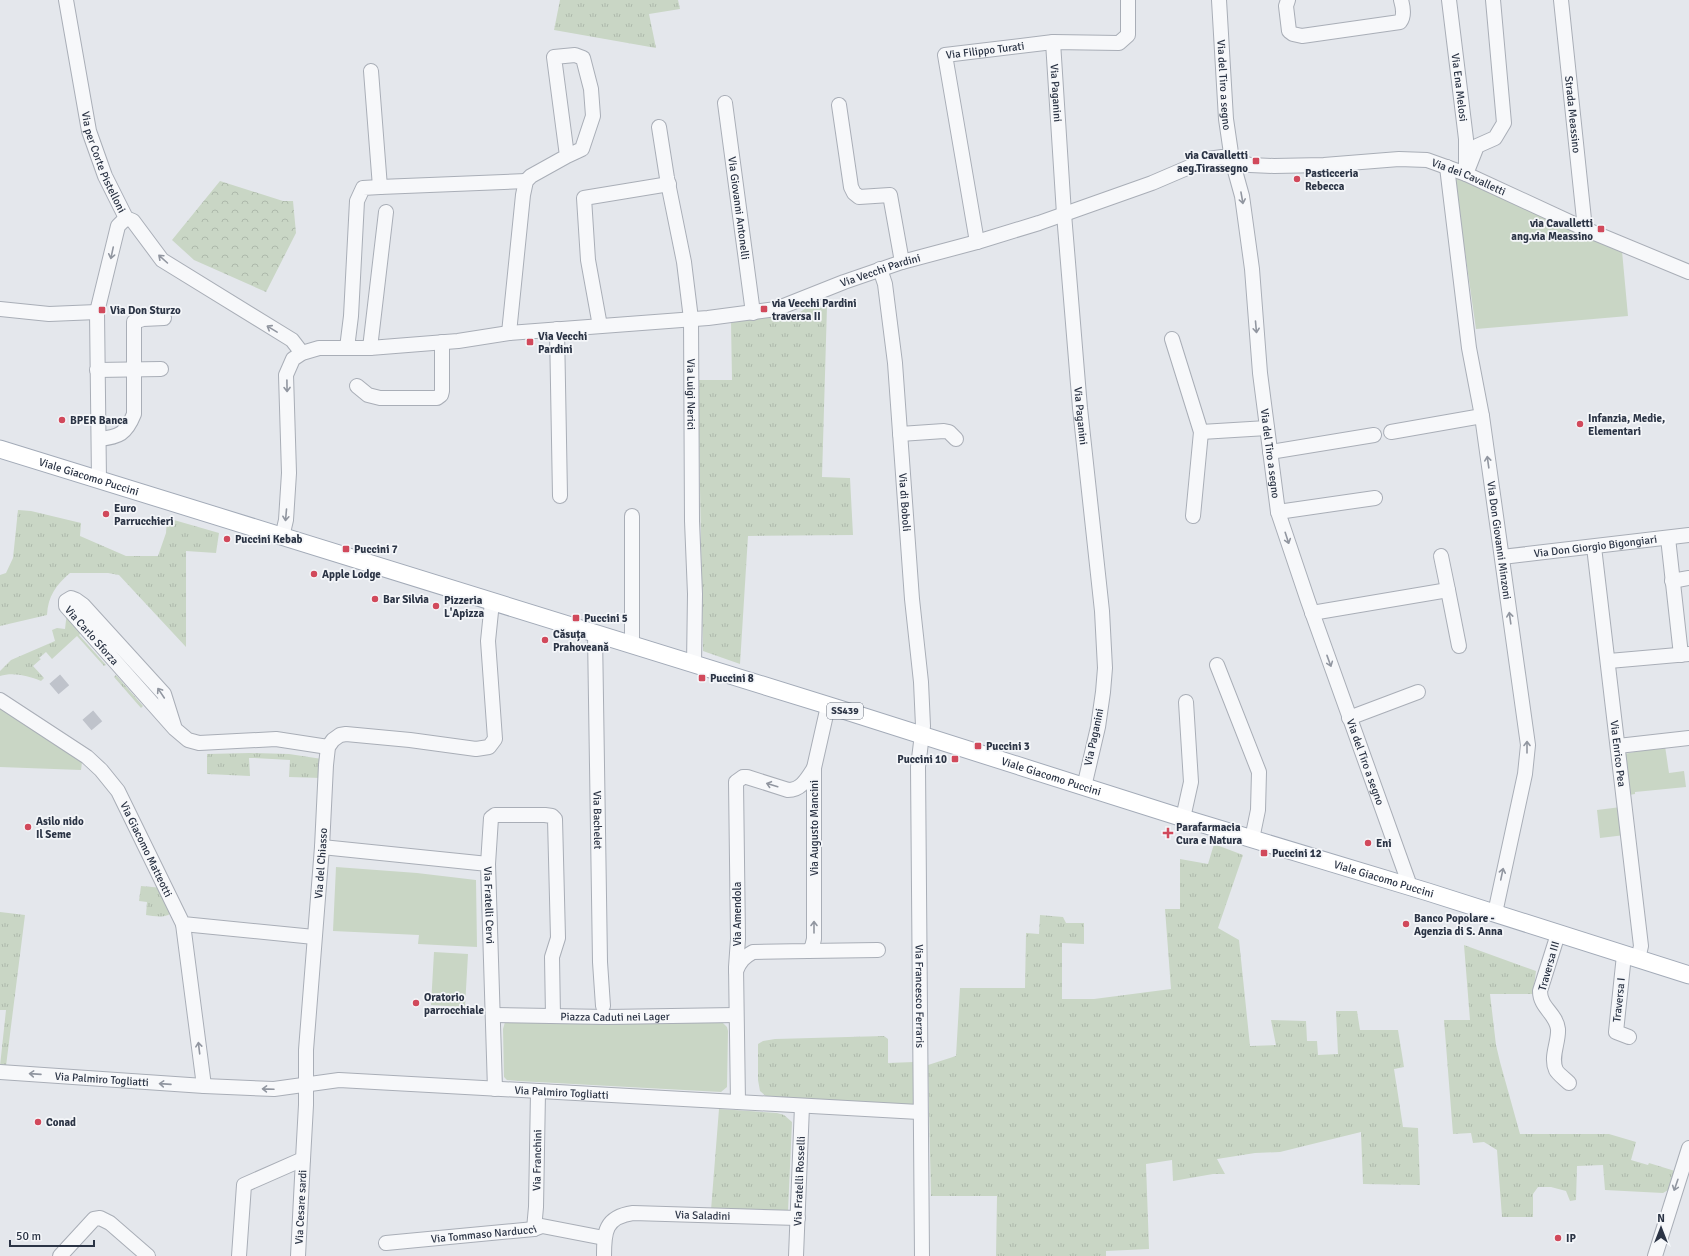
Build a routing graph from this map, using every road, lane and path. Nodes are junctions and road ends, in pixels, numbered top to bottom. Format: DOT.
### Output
graph roads {
  1 [pos="66,0"];
  2 [pos="1128,0"];
  3 [pos="1219,0"];
  4 [pos="1288,0"];
  5 [pos="1401,0"];
  6 [pos="1449,0"];
  7 [pos="1493,0"];
  8 [pos="1561,0"];
  9 [pos="1053,42"];
  10 [pos="371,71"];
  11 [pos="725,103"];
  12 [pos="839,105"];
  13 [pos="659,127"];
  14 [pos="567,156"];
  15 [pos="1232,160"];
  16 [pos="1447,167"];
  17 [pos="1466,174"];
  18 [pos="526,181"];
  19 [pos="669,184"];
  20 [pos="380,187"];
  21 [pos="386,212"];
  22 [pos="1064,214"];
  23 [pos="126,218"];
  24 [pos="1585,229"];
  25 [pos="977,242"];
  26 [pos="902,262"];
  27 [pos="880,269"];
  28 [pos="1689,272"];
  29 [pos="0,309"];
  30 [pos="97,312"];
  31 [pos="753,313"];
  32 [pos="164,318"];
  33 [pos="691,319"];
  34 [pos="600,326"];
  35 [pos="557,330"];
  36 [pos="509,333"];
  37 [pos="1172,339"];
  38 [pos="442,342"];
  39 [pos="347,348"];
  40 [pos="370,348"];
  41 [pos="302,353"];
  42 [pos="135,369"];
  43 [pos="161,369"];
  44 [pos="97,370"];
  45 [pos="357,386"];
  46 [pos="1482,416"];
  47 [pos="1267,428"];
  48 [pos="1201,432"];
  49 [pos="1391,432"];
  50 [pos="900,434"];
  51 [pos="1374,435"];
  52 [pos="99,439"];
  53 [pos="956,439"];
  54 [pos="0,449"];
  55 [pos="1270,452"];
  56 [pos="99,480"];
  57 [pos="560,496"];
  58 [pos="1375,498"];
  59 [pos="1278,512"];
  60 [pos="632,516"];
  61 [pos="1193,516"];
  62 [pos="1689,535"];
  63 [pos="282,537"];
  64 [pos="1668,538"];
  65 [pos="1594,546"];
  66 [pos="1441,556"];
  67 [pos="1502,557"];
  68 [pos="1689,578"];
  69 [pos="1672,581"];
  70 [pos="1448,590"];
  71 [pos="492,602"];
  72 [pos="1312,613"];
  73 [pos="596,634"];
  74 [pos="632,645"];
  75 [pos="1459,646"];
  76 [pos="1685,654"];
  77 [pos="1609,661"];
  78 [pos="694,664"];
  79 [pos="1217,665"];
  80 [pos="1418,692"];
  81 [pos="0,700"];
  82 [pos="1186,702"];
  83 [pos="828,706"];
  84 [pos="1349,718"];
  85 [pos="175,729"];
  86 [pos="920,736"];
  87 [pos="1689,738"];
  88 [pos="1618,746"];
  89 [pos="328,747"];
  90 [pos="814,768"];
  91 [pos="1084,787"];
  92 [pos="788,790"];
  93 [pos="1183,818"];
  94 [pos="815,820"];
  95 [pos="1252,839"];
  96 [pos="322,847"];
  97 [pos="488,864"];
  98 [pos="1410,886"];
  99 [pos="1495,912"];
  100 [pos="183,924"];
  101 [pos="1558,934"];
  102 [pos="314,937"];
  103 [pos="738,939"];
  104 [pos="878,950"];
  105 [pos="808,951"];
  106 [pos="753,952"];
  107 [pos="1631,957"];
  108 [pos="736,971"];
  109 [pos="1689,975"];
  110 [pos="602,1006"];
  111 [pos="494,1015"];
  112 [pos="736,1015"];
  113 [pos="553,1016"];
  114 [pos="1628,1037"];
  115 [pos="0,1072"];
  116 [pos="1569,1082"];
  117 [pos="306,1084"];
  118 [pos="204,1086"];
  119 [pos="495,1089"];
  120 [pos="538,1092"];
  121 [pos="738,1102"];
  122 [pos="802,1106"];
  123 [pos="919,1112"];
  124 [pos="1689,1148"];
  125 [pos="303,1159"];
  126 [pos="798,1218"];
  127 [pos="534,1229"];
  128 [pos="604,1238"];
  129 [pos="386,1243"];
  130 [pos="60,1256"];
  131 [pos="148,1256"];
  132 [pos="239,1256"];
  133 [pos="298,1256"];
  134 [pos="604,1256"];
  135 [pos="796,1256"];
  136 [pos="922,1256"];
  137 [pos="1655,1256"];
  1 -- 23 [label="street, Via per Corte Pistelloni"];
  2 -- 9 [label="street, Via Filippo Turati"];
  3 -- 15 [label="street, Via del Tiro a segno"];
  4 -- 5 [label="street"];
  6 -- 17 [label="street, Via Ena Melosi"];
  7 -- 17 [label="street"];
  8 -- 24 [label="street, Strada Meassino"];
  9 -- 22 [label="street, Via Paganini"];
  9 -- 25 [label="street, Via Filippo Turati"];
  10 -- 20 [label="street"];
  11 -- 31 [label="street, Via Giovanni Antonelli"];
  12 -- 26 [label="street"];
  13 -- 19 [label="street, Via Luigi Nerici"];
  14 -- 14 [label="street"];
  14 -- 18 [label="street"];
  15 -- 16 [label="street, Via dei Cavalletti"];
  15 -- 22 [label="street, Via Vecchi Pardini"];
  15 -- 47 [label="street, Via del Tiro a segno, one-way"];
  16 -- 17 [label="street, Via dei Cavalletti"];
  16 -- 46 [label="street, Via Don Giovanni Minzoni"];
  17 -- 24 [label="street, Via dei Cavalletti"];
  18 -- 20 [label="street"];
  18 -- 36 [label="street"];
  19 -- 33 [label="street, Via Luigi Nerici"];
  19 -- 34 [label="street"];
  20 -- 39 [label="street"];
  21 -- 40 [label="street"];
  22 -- 25 [label="street, Via Vecchi Pardini"];
  22 -- 91 [label="street, Via Paganini"];
  23 -- 30 [label="street, one-way"];
  41 -- 23 [label="street, Via per Corte Pistelloni, one-way"];
  24 -- 28 [label="street, Via dei Cavalletti"];
  25 -- 26 [label="street, Via Vecchi Pardini"];
  26 -- 27 [label="street, Via Vecchi Pardini"];
  27 -- 31 [label="street, Via Vecchi Pardini"];
  27 -- 50 [label="street, Via di Boboli"];
  29 -- 30 [label="street"];
  30 -- 44 [label="street"];
  31 -- 33 [label="street, Via Vecchi Pardini"];
  32 -- 42 [label="street"];
  33 -- 34 [label="street, Via Vecchi Pardini"];
  33 -- 78 [label="street, Via Luigi Nerici"];
  34 -- 35 [label="street, Via Vecchi Pardini"];
  35 -- 36 [label="street, Via Vecchi Pardini"];
  35 -- 57 [label="street"];
  36 -- 38 [label="street, Via Vecchi Pardini"];
  37 -- 48 [label="street"];
  38 -- 40 [label="street, Via Vecchi Pardini"];
  38 -- 45 [label="street"];
  39 -- 40 [label="street, Via Vecchi Pardini"];
  39 -- 41 [label="street, Via Vecchi Pardini"];
  41 -- 63 [label="street, one-way"];
  42 -- 43 [label="street"];
  42 -- 44 [label="street"];
  42 -- 52 [label="street"];
  44 -- 52 [label="street"];
  46 -- 49 [label="street"];
  67 -- 46 [label="street, Via Don Giovanni Minzoni, one-way"];
  47 -- 48 [label="street"];
  47 -- 55 [label="street, Via del Tiro a segno"];
  48 -- 61 [label="street"];
  50 -- 53 [label="street"];
  50 -- 86 [label="street, Via di Boboli"];
  51 -- 55 [label="street"];
  52 -- 56 [label="street"];
  54 -- 56 [label="main road, Viale Giacomo Puccini / SS439"];
  55 -- 59 [label="street, Via del Tiro a segno"];
  56 -- 63 [label="main road, Viale Giacomo Puccini / SS439"];
  58 -- 59 [label="street"];
  59 -- 72 [label="street, Via del Tiro a segno, one-way"];
  60 -- 74 [label="street"];
  62 -- 64 [label="street, Via Don Giorgio Bigongiari"];
  63 -- 71 [label="main road, Viale Giacomo Puccini / SS439"];
  64 -- 65 [label="street, Via Don Giorgio Bigongiari"];
  64 -- 69 [label="street"];
  65 -- 67 [label="street, Via Don Giorgio Bigongiari"];
  65 -- 77 [label="street, Via Enrico Pea"];
  66 -- 70 [label="street"];
  99 -- 67 [label="street, Via Don Giovanni Minzoni, one-way"];
  68 -- 69 [label="street"];
  69 -- 76 [label="street"];
  70 -- 72 [label="street"];
  70 -- 75 [label="street"];
  71 -- 73 [label="main road, Viale Giacomo Puccini / SS439"];
  71 -- 89 [label="street"];
  72 -- 84 [label="street, Via del Tiro a segno, one-way"];
  73 -- 74 [label="main road, Viale Giacomo Puccini / SS439"];
  73 -- 110 [label="street, Via Bachelet"];
  74 -- 78 [label="main road, Viale Giacomo Puccini / SS439"];
  76 -- 77 [label="street"];
  77 -- 88 [label="street, Via Enrico Pea"];
  78 -- 83 [label="main road, Viale Giacomo Puccini / SS439"];
  79 -- 95 [label="street"];
  80 -- 84 [label="street"];
  81 -- 100 [label="street, Via Giacomo Matteotti"];
  82 -- 93 [label="street"];
  83 -- 86 [label="main road, Viale Giacomo Puccini / SS439"];
  83 -- 90 [label="street, Via Augusto Mancini"];
  84 -- 98 [label="street, Via del Tiro a segno"];
  85 -- 85 [label="street, Via Carlo Sforza, one-way"];
  85 -- 89 [label="street, Via Carlo Sforza"];
  86 -- 91 [label="main road, Viale Giacomo Puccini / SS439"];
  86 -- 123 [label="street, Via Francesco Ferraris"];
  87 -- 88 [label="street"];
  88 -- 107 [label="street, Via Enrico Pea"];
  89 -- 96 [label="street, Via del Chiasso"];
  90 -- 92 [label="street"];
  90 -- 94 [label="street, Via Augusto Mancini"];
  91 -- 93 [label="main road, Viale Giacomo Puccini / SS439"];
  92 -- 94 [label="street, Via Amendola"];
  92 -- 103 [label="street, Via Amendola, one-way"];
  93 -- 95 [label="main road, Viale Giacomo Puccini / SS439"];
  105 -- 94 [label="street, Via Augusto Mancini, one-way"];
  95 -- 98 [label="main road, Viale Giacomo Puccini / SS439"];
  96 -- 97 [label="street, Via Fratelli Cervi"];
  96 -- 102 [label="street, Via del Chiasso"];
  97 -- 111 [label="street, Via Fratelli Cervi"];
  97 -- 113 [label="street"];
  98 -- 99 [label="main road, Viale Giacomo Puccini / SS439"];
  99 -- 101 [label="main road, Viale Giacomo Puccini / SS439"];
  100 -- 102 [label="street"];
  118 -- 100 [label="street, one-way"];
  101 -- 107 [label="main road, Viale Giacomo Puccini / SS439"];
  101 -- 116 [label="street, Traversa III"];
  102 -- 117 [label="street, Via del Chiasso"];
  103 -- 106 [label="street"];
  103 -- 108 [label="street, Via Amendola"];
  104 -- 105 [label="street"];
  105 -- 106 [label="street"];
  106 -- 108 [label="street"];
  107 -- 109 [label="main road, Viale Giacomo Puccini / SS439"];
  107 -- 114 [label="street, Traversa I"];
  108 -- 112 [label="street, Via Amendola"];
  111 -- 113 [label="street, Piazza Caduti nei Lager"];
  111 -- 119 [label="street, Via Fratelli Cervi"];
  112 -- 113 [label="street, Piazza Caduti nei Lager"];
  112 -- 121 [label="street, Via Amendola"];
  118 -- 115 [label="street, Via Palmiro Togliatti, one-way"];
  117 -- 118 [label="street, Via Palmiro Togliatti, one-way"];
  117 -- 119 [label="street, Via Palmiro Togliatti"];
  117 -- 125 [label="street, Via del Chiasso"];
  119 -- 120 [label="street, Via Palmiro Togliatti"];
  120 -- 121 [label="street, Via Palmiro Togliatti"];
  120 -- 127 [label="street, Via Franchini"];
  121 -- 122 [label="street, Via Palmiro Togliatti"];
  122 -- 123 [label="street, Via Palmiro Togliatti"];
  122 -- 126 [label="street, Via Fratelli Rosselli"];
  123 -- 136 [label="street, Via Francesco Ferraris"];
  124 -- 137 [label="street, one-way"];
  125 -- 132 [label="street"];
  125 -- 133 [label="street, Via Cesare sardi"];
  126 -- 128 [label="street, Via Saladini"];
  126 -- 135 [label="street, Via Fratelli Rosselli"];
  127 -- 128 [label="street, Via Tommaso Narducci"];
  127 -- 129 [label="street, Via Tommaso Narducci"];
  128 -- 134 [label="street"];
  130 -- 131 [label="street"];
}
